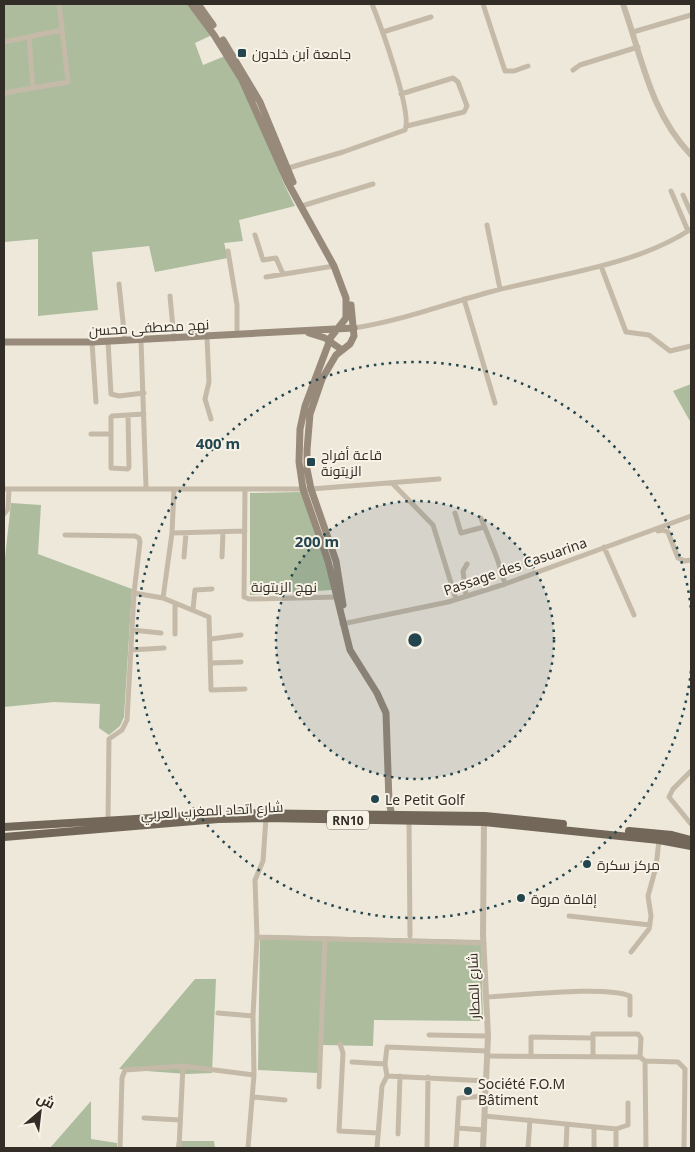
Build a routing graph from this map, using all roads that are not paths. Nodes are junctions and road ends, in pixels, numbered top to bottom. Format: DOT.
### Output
graph roads {
  1 [pos="59,4"];
  2 [pos="191,4"];
  3 [pos="198,4"];
  4 [pos="372,4"];
  5 [pos="483,4"];
  6 [pos="623,4"];
  7 [pos="691,15"];
  8 [pos="431,17"];
  9 [pos="62,30"];
  10 [pos="383,32"];
  11 [pos="633,32"];
  12 [pos="29,37"];
  13 [pos="4,42"];
  14 [pos="638,47"];
  15 [pos="528,66"];
  16 [pos="573,70"];
  17 [pos="33,88"];
  18 [pos="4,93"];
  19 [pos="401,94"];
  20 [pos="406,126"];
  21 [pos="690,152"];
  22 [pos="285,169"];
  23 [pos="373,184"];
  24 [pos="671,191"];
  25 [pos="683,195"];
  26 [pos="305,205"];
  27 [pos="691,214"];
  28 [pos="487,225"];
  29 [pos="690,230"];
  30 [pos="255,235"];
  31 [pos="228,251"];
  32 [pos="334,266"];
  33 [pos="601,266"];
  34 [pos="283,274"];
  35 [pos="266,277"];
  36 [pos="119,284"];
  37 [pos="500,289"];
  38 [pos="170,296"];
  39 [pos="464,298"];
  40 [pos="338,328"];
  41 [pos="354,328"];
  42 [pos="296,332"];
  43 [pos="237,335"];
  44 [pos="206,337"];
  45 [pos="174,339"];
  46 [pos="141,340"];
  47 [pos="108,341"];
  48 [pos="125,341"];
  49 [pos="329,341"];
  50 [pos="4,342"];
  51 [pos="92,342"];
  52 [pos="691,346"];
  53 [pos="342,350"];
  54 [pos="144,393"];
  55 [pos="96,402"];
  56 [pos="495,403"];
  57 [pos="144,414"];
  58 [pos="128,415"];
  59 [pos="211,419"];
  60 [pos="91,434"];
  61 [pos="110,434"];
  62 [pos="439,478"];
  63 [pos="393,484"];
  64 [pos="146,487"];
  65 [pos="6,489"];
  66 [pos="174,489"];
  67 [pos="307,489"];
  68 [pos="245,490"];
  69 [pos="454,513"];
  70 [pos="4,514"];
  71 [pos="691,516"];
  72 [pos="481,518"];
  73 [pos="484,527"];
  74 [pos="245,531"];
  75 [pos="186,532"];
  76 [pos="223,532"];
  77 [pos="172,533"];
  78 [pos="65,535"];
  79 [pos="605,548"];
  80 [pos="184,557"];
  81 [pos="222,557"];
  82 [pos="691,560"];
  83 [pos="467,564"];
  84 [pos="504,584"];
  85 [pos="212,589"];
  86 [pos="134,593"];
  87 [pos="466,596"];
  88 [pos="339,597"];
  89 [pos="163,598"];
  90 [pos="456,599"];
  91 [pos="175,603"];
  92 [pos="193,610"];
  93 [pos="634,614"];
  94 [pos="343,626"];
  95 [pos="132,630"];
  96 [pos="161,633"];
  97 [pos="175,634"];
  98 [pos="242,635"];
  99 [pos="210,639"];
  100 [pos="164,648"];
  101 [pos="131,650"];
  102 [pos="241,662"];
  103 [pos="211,663"];
  104 [pos="245,689"];
  105 [pos="691,771"];
  106 [pos="388,802"];
  107 [pos="383,817"];
  108 [pos="393,817"];
  109 [pos="266,818"];
  110 [pos="409,820"];
  111 [pos="108,821"];
  112 [pos="484,822"];
  113 [pos="691,824"];
  114 [pos="4,828"];
  115 [pos="4,837"];
  116 [pos="660,840"];
  117 [pos="691,840"];
  118 [pos="691,846"];
  119 [pos="569,916"];
  120 [pos="650,925"];
  121 [pos="410,936"];
  122 [pos="257,937"];
  123 [pos="325,940"];
  124 [pos="484,943"];
  125 [pos="631,952"];
  126 [pos="486,997"];
  127 [pos="218,1013"];
  128 [pos="630,1015"];
  129 [pos="254,1016"];
  130 [pos="430,1035"];
  131 [pos="488,1036"];
  132 [pos="592,1038"];
  133 [pos="340,1044"];
  134 [pos="487,1053"];
  135 [pos="531,1056"];
  136 [pos="593,1056"];
  137 [pos="642,1059"];
  138 [pos="352,1062"];
  139 [pos="385,1064"];
  140 [pos="183,1066"];
  141 [pos="254,1075"];
  142 [pos="387,1076"];
  143 [pos="400,1076"];
  144 [pos="428,1077"];
  145 [pos="487,1081"];
  146 [pos="319,1087"];
  147 [pos="486,1096"];
  148 [pos="253,1097"];
  149 [pos="285,1100"];
  150 [pos="628,1103"];
  151 [pos="485,1116"];
  152 [pos="144,1118"];
  153 [pos="180,1120"];
  154 [pos="530,1120"];
  155 [pos="566,1125"];
  156 [pos="457,1128"];
  157 [pos="594,1128"];
  158 [pos="484,1130"];
  159 [pos="616,1130"];
  160 [pos="378,1133"];
  161 [pos="398,1134"];
  162 [pos="120,1148"];
  163 [pos="179,1148"];
  164 [pos="248,1148"];
  165 [pos="376,1148"];
  166 [pos="427,1148"];
  167 [pos="456,1148"];
  168 [pos="483,1148"];
  169 [pos="528,1148"];
  170 [pos="566,1148"];
  171 [pos="594,1148"];
  172 [pos="616,1148"];
  173 [pos="646,1148"];
  174 [pos="684,1148"];
  1 -- 9 [label="street"];
  2 -- 22 [label="main road"];
  3 -- 22 [label="main road"];
  4 -- 10 [label="street"];
  5 -- 15 [label="street"];
  6 -- 11 [label="street"];
  7 -- 11 [label="street"];
  8 -- 10 [label="street"];
  9 -- 12 [label="street"];
  9 -- 17 [label="street"];
  10 -- 19 [label="street"];
  11 -- 14 [label="street"];
  12 -- 13 [label="street"];
  12 -- 17 [label="street"];
  14 -- 16 [label="street"];
  14 -- 21 [label="street"];
  17 -- 18 [label="street"];
  19 -- 20 [label="street"];
  19 -- 20 [label="street"];
  20 -- 22 [label="street"];
  22 -- 26 [label="main road"];
  22 -- 32 [label="main road"];
  23 -- 26 [label="street"];
  24 -- 29 [label="street"];
  25 -- 27 [label="street"];
  26 -- 41 [label="main road"];
  28 -- 37 [label="street"];
  29 -- 33 [label="street"];
  30 -- 34 [label="street"];
  31 -- 43 [label="street"];
  32 -- 34 [label="street"];
  32 -- 40 [label="main road"];
  33 -- 37 [label="street"];
  33 -- 52 [label="street"];
  34 -- 35 [label="street"];
  36 -- 48 [label="street"];
  37 -- 39 [label="street"];
  38 -- 45 [label="street"];
  39 -- 41 [label="street"];
  39 -- 56 [label="street"];
  40 -- 41 [label="main road, نهج مصطفى محسن"];
  40 -- 42 [label="main road, نهج مصطفى محسن"];
  40 -- 49 [label="main road"];
  41 -- 53 [label="main road"];
  42 -- 43 [label="main road, نهج مصطفى محسن"];
  42 -- 49 [label="main road, نهج مصطفى محسن"];
  43 -- 44 [label="main road, نهج مصطفى محسن"];
  44 -- 45 [label="main road, نهج مصطفى محسن"];
  44 -- 59 [label="street"];
  45 -- 46 [label="main road, نهج مصطفى محسن"];
  46 -- 48 [label="main road, نهج مصطفى محسن"];
  46 -- 54 [label="street"];
  47 -- 48 [label="main road, نهج مصطفى محسن"];
  47 -- 51 [label="main road, نهج مصطفى محسن"];
  47 -- 54 [label="street"];
  49 -- 53 [label="main road, نهج مصطفى محسن"];
  49 -- 67 [label="main road"];
  50 -- 51 [label="main road, نهج مصطفى محسن"];
  51 -- 55 [label="street"];
  53 -- 67 [label="main road"];
  54 -- 57 [label="street"];
  57 -- 58 [label="street"];
  57 -- 64 [label="street"];
  58 -- 61 [label="street"];
  58 -- 61 [label="street"];
  60 -- 61 [label="street"];
  62 -- 63 [label="street"];
  63 -- 67 [label="street"];
  63 -- 90 [label="street"];
  64 -- 65 [label="street"];
  64 -- 66 [label="street"];
  65 -- 70 [label="street"];
  66 -- 68 [label="street"];
  66 -- 77 [label="street"];
  67 -- 68 [label="street"];
  67 -- 88 [label="main road"];
  68 -- 74 [label="street, نهج الزيتونة"];
  69 -- 73 [label="street"];
  71 -- 79 [label="street, Passage des Casuarina"];
  72 -- 73 [label="street"];
  73 -- 84 [label="street"];
  74 -- 76 [label="street"];
  74 -- 88 [label="street, نهج الزيتونة"];
  75 -- 76 [label="street"];
  75 -- 77 [label="street"];
  75 -- 80 [label="street"];
  76 -- 81 [label="street"];
  77 -- 89 [label="street"];
  78 -- 86 [label="street"];
  79 -- 82 [label="street"];
  79 -- 84 [label="street, Passage des Casuarina"];
  79 -- 93 [label="street"];
  83 -- 87 [label="street"];
  84 -- 87 [label="street, Passage des Casuarina"];
  85 -- 92 [label="street"];
  86 -- 89 [label="street"];
  86 -- 95 [label="street"];
  87 -- 90 [label="street, Passage des Casuarina"];
  88 -- 94 [label="main road"];
  89 -- 91 [label="street"];
  90 -- 94 [label="street, Passage des Casuarina"];
  91 -- 92 [label="street"];
  91 -- 97 [label="street"];
  92 -- 99 [label="street"];
  94 -- 106 [label="main road"];
  95 -- 96 [label="street"];
  95 -- 101 [label="street"];
  98 -- 99 [label="street"];
  99 -- 103 [label="street"];
  100 -- 101 [label="street"];
  101 -- 111 [label="street"];
  102 -- 103 [label="street"];
  103 -- 104 [label="street"];
  105 -- 113 [label="street"];
  106 -- 107 [label="main road"];
  106 -- 108 [label="main road"];
  107 -- 108 [label="main road, شارع اتحاد المغرب العربي / RN10"];
  107 -- 109 [label="main road, شارع اتحاد المغرب العربي / RN10"];
  107 -- 111 [label="main road, شارع اتحاد المغرب العربي / RN10"];
  108 -- 110 [label="main road, شارع اتحاد المغرب العربي / RN10"];
  108 -- 117 [label="main road, شارع اتحاد المغرب العربي / RN10"];
  109 -- 115 [label="main road, شارع اتحاد المغرب العربي / RN10"];
  109 -- 122 [label="street"];
  110 -- 112 [label="main road, شارع اتحاد المغرب العربي / RN10"];
  110 -- 121 [label="street"];
  111 -- 114 [label="main road, شارع اتحاد المغرب العربي / RN10"];
  112 -- 116 [label="main road, شارع اتحاد المغرب العربي / RN10"];
  112 -- 124 [label="street, شارع المطار"];
  116 -- 118 [label="main road, شارع اتحاد المغرب العربي / RN10"];
  116 -- 120 [label="street"];
  119 -- 120 [label="street"];
  120 -- 125 [label="street"];
  122 -- 123 [label="street"];
  122 -- 129 [label="street"];
  123 -- 124 [label="street"];
  123 -- 146 [label="street"];
  124 -- 126 [label="street, شارع المطار"];
  126 -- 128 [label="street"];
  126 -- 131 [label="street, شارع المطار"];
  127 -- 129 [label="street"];
  129 -- 141 [label="street"];
  130 -- 131 [label="street"];
  131 -- 134 [label="street, شارع المطار"];
  132 -- 135 [label="street"];
  132 -- 136 [label="street"];
  132 -- 137 [label="street"];
  133 -- 160 [label="street"];
  134 -- 135 [label="street"];
  134 -- 139 [label="street"];
  134 -- 145 [label="street, شارع المطار"];
  135 -- 136 [label="street"];
  136 -- 137 [label="street"];
  137 -- 173 [label="street"];
  137 -- 174 [label="street"];
  138 -- 139 [label="street"];
  139 -- 142 [label="street"];
  140 -- 141 [label="street"];
  140 -- 153 [label="street"];
  140 -- 162 [label="street"];
  141 -- 148 [label="street"];
  142 -- 143 [label="street"];
  142 -- 160 [label="street"];
  143 -- 144 [label="street"];
  143 -- 161 [label="street"];
  144 -- 145 [label="street"];
  144 -- 166 [label="street"];
  145 -- 147 [label="street, شارع المطار"];
  147 -- 151 [label="street, شارع المطار"];
  147 -- 156 [label="street"];
  148 -- 149 [label="street"];
  148 -- 164 [label="street"];
  150 -- 159 [label="street"];
  151 -- 154 [label="street"];
  151 -- 158 [label="street, شارع المطار"];
  152 -- 153 [label="street"];
  153 -- 163 [label="street"];
  154 -- 155 [label="street"];
  154 -- 169 [label="street"];
  155 -- 157 [label="street"];
  155 -- 170 [label="street"];
  156 -- 158 [label="street"];
  156 -- 167 [label="street"];
  157 -- 159 [label="street"];
  157 -- 171 [label="street"];
  158 -- 168 [label="street, شارع المطار"];
  159 -- 172 [label="street"];
  160 -- 165 [label="street"];
}
